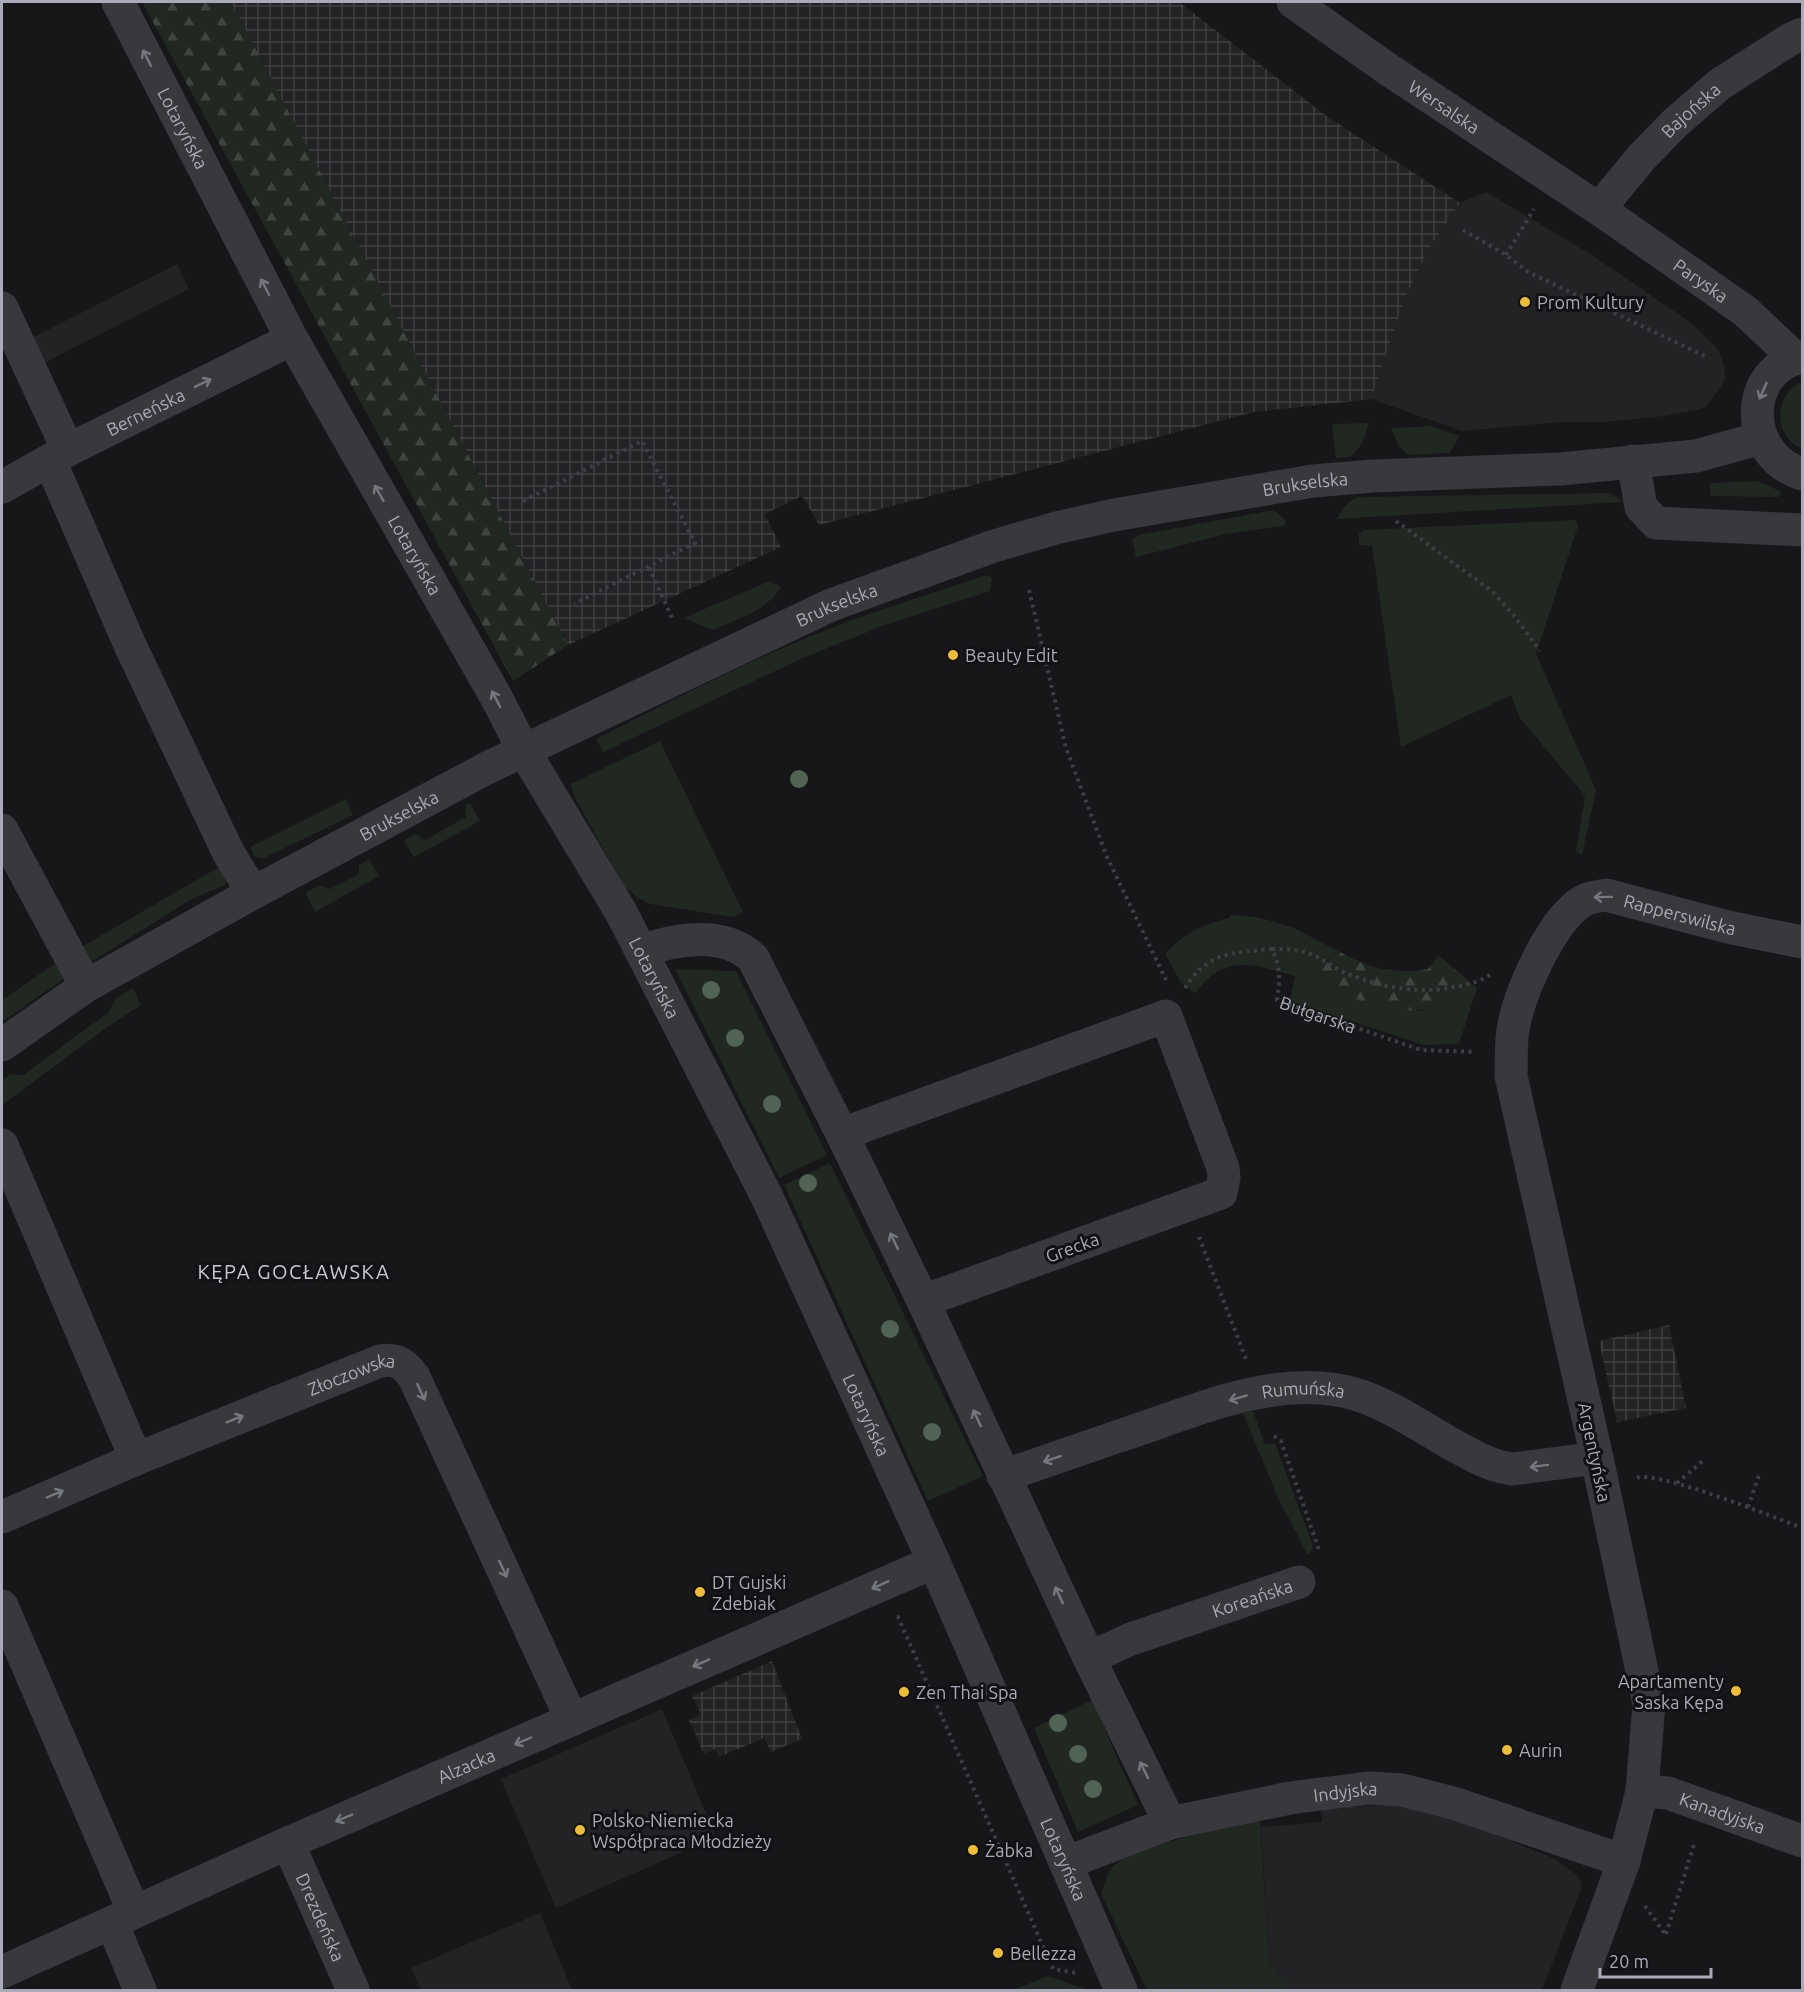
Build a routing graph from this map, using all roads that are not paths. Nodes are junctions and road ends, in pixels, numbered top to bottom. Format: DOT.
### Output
graph roads {
  1 [pos="118,2"];
  2 [pos="1293,2"];
  3 [pos="1803,34"];
  4 [pos="1599,209"];
  5 [pos="2,308"];
  6 [pos="292,339"];
  7 [pos="1799,358"];
  8 [pos="1761,438"];
  9 [pos="59,455"];
  10 [pos="1633,461"];
  11 [pos="1803,474"];
  12 [pos="2,487"];
  13 [pos="1803,530"];
  14 [pos="524,751"];
  15 [pos="2,830"];
  16 [pos="254,893"];
  17 [pos="1564,918"];
  18 [pos="1803,942"];
  19 [pos="641,951"];
  20 [pos="86,986"];
  21 [pos="2,1045"];
  22 [pos="842,1134"];
  23 [pos="2,1145"];
  24 [pos="923,1301"];
  25 [pos="1597,1458"];
  26 [pos="136,1459"];
  27 [pos="1003,1476"];
  28 [pos="2,1517"];
  29 [pos="934,1562"];
  30 [pos="1299,1582"];
  31 [pos="2,1606"];
  32 [pos="1089,1658"];
  33 [pos="572,1720"];
  34 [pos="1642,1791"];
  35 [pos="1170,1823"];
  36 [pos="1803,1841"];
  37 [pos="288,1842"];
  38 [pos="1624,1860"];
  39 [pos="1066,1863"];
  40 [pos="123,1918"];
  41 [pos="2,1972"];
  42 [pos="140,1990"];
  43 [pos="352,1990"];
  44 [pos="1121,1990"];
  45 [pos="1577,1990"];
  6 -- 1 [label="street, Lotaryńska, one-way"];
  2 -- 4 [label="street, Wersalska"];
  3 -- 4 [label="street, Bajońska"];
  4 -- 7 [label="street, Paryska"];
  5 -- 9 [label="street"];
  9 -- 6 [label="street, Berneńska, one-way"];
  14 -- 6 [label="street, Lotaryńska, one-way"];
  7 -- 8 [label="street, one-way"];
  8 -- 10 [label="street, Brukselska"];
  8 -- 11 [label="street"];
  9 -- 12 [label="street, Berneńska"];
  9 -- 16 [label="street"];
  10 -- 13 [label="street"];
  10 -- 14 [label="street, Brukselska"];
  14 -- 16 [label="street, Brukselska"];
  14 -- 19 [label="street, Lotaryńska"];
  15 -- 20 [label="street"];
  16 -- 20 [label="street, Brukselska"];
  18 -- 17 [label="street, Rapperswilska, one-way"];
  17 -- 25 [label="street, Argentyńska"];
  19 -- 22 [label="street"];
  19 -- 29 [label="street, Lotaryńska"];
  20 -- 21 [label="street, Brukselska"];
  24 -- 22 [label="street, one-way"];
  22 -- 24 [label="street, Grecka"];
  23 -- 26 [label="street"];
  27 -- 24 [label="street, one-way"];
  25 -- 27 [label="street, Rumuńska, one-way"];
  25 -- 34 [label="street, Argentyńska"];
  28 -- 26 [label="street, Złoczowska, one-way"];
  26 -- 33 [label="street, Złoczowska, one-way"];
  32 -- 27 [label="street, one-way"];
  29 -- 33 [label="street, Alzacka, one-way"];
  29 -- 39 [label="street, Lotaryńska"];
  30 -- 32 [label="street, Koreańska"];
  31 -- 40 [label="street"];
  35 -- 32 [label="street, one-way"];
  33 -- 37 [label="street, Alzacka, one-way"];
  34 -- 36 [label="street, Kanadyjska"];
  34 -- 38 [label="street, Argentyńska"];
  35 -- 38 [label="street, Indyjska"];
  35 -- 39 [label="street, Indyjska"];
  37 -- 40 [label="street, Alzacka"];
  37 -- 43 [label="street, Drezdeńska"];
  38 -- 45 [label="street, Argentyńska"];
  39 -- 44 [label="street, Lotaryńska"];
  40 -- 41 [label="street, Alzacka"];
  40 -- 42 [label="street"];
}
